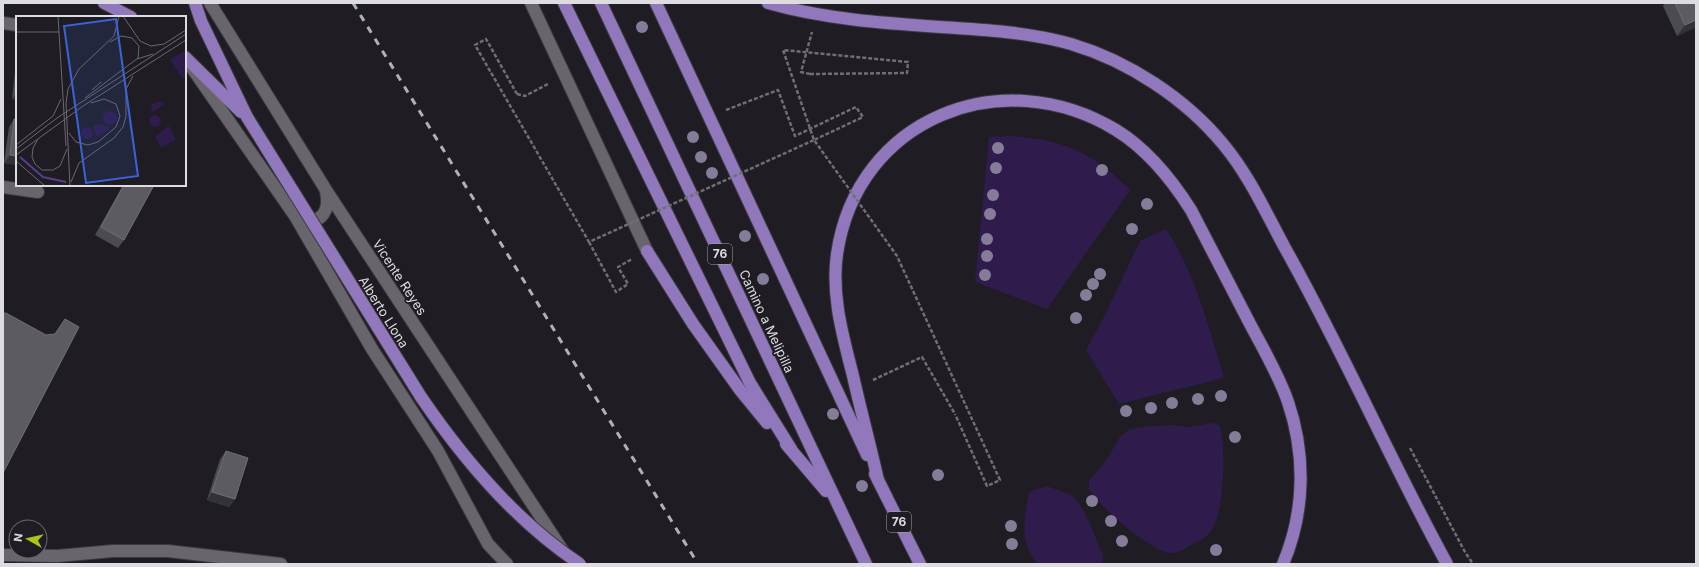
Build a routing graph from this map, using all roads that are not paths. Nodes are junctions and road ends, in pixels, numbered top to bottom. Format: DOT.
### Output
graph roads {
  1 [pos="104,3"];
  2 [pos="195,3"];
  3 [pos="210,3"];
  4 [pos="532,3"];
  5 [pos="564,3"];
  6 [pos="601,3"];
  7 [pos="656,3"];
  8 [pos="768,3"];
  9 [pos="129,16"];
  10 [pos="3,23"];
  11 [pos="16,25"];
  12 [pos="186,58"];
  13 [pos="186,62"];
  14 [pos="246,117"];
  15 [pos="3,187"];
  16 [pos="326,190"];
  17 [pos="38,192"];
  18 [pos="295,216"];
  19 [pos="647,251"];
  20 [pos="792,449"];
  21 [pos="878,480"];
  22 [pos="838,506"];
  23 [pos="3,555"];
  24 [pos="281,564"];
  25 [pos="507,564"];
  26 [pos="571,564"];
  27 [pos="580,564"];
  28 [pos="866,564"];
  29 [pos="920,564"];
  30 [pos="1283,564"];
  31 [pos="1447,564"];
  1 -- 9 [label="main road"];
  2 -- 14 [label="main road"];
  3 -- 16 [label="street, Vicente Reyes"];
  4 -- 19 [label="street"];
  5 -- 20 [label="main road"];
  6 -- 22 [label="main road, Camino a Melipilla / 76"];
  7 -- 21 [label="main road, 76"];
  8 -- 31 [label="main road"];
  10 -- 11 [label="street"];
  12 -- 14 [label="main road, Alberto Llona"];
  13 -- 18 [label="street"];
  14 -- 27 [label="main road, Alberto Llona, bridge"];
  15 -- 17 [label="street"];
  16 -- 18 [label="street"];
  16 -- 26 [label="street, Vicente Reyes"];
  18 -- 25 [label="street"];
  19 -- 20 [label="main road"];
  20 -- 22 [label="main road"];
  21 -- 29 [label="main road, 76"];
  21 -- 30 [label="main road"];
  22 -- 28 [label="main road, Camino a Melipilla / 76"];
  23 -- 24 [label="street"];
}
